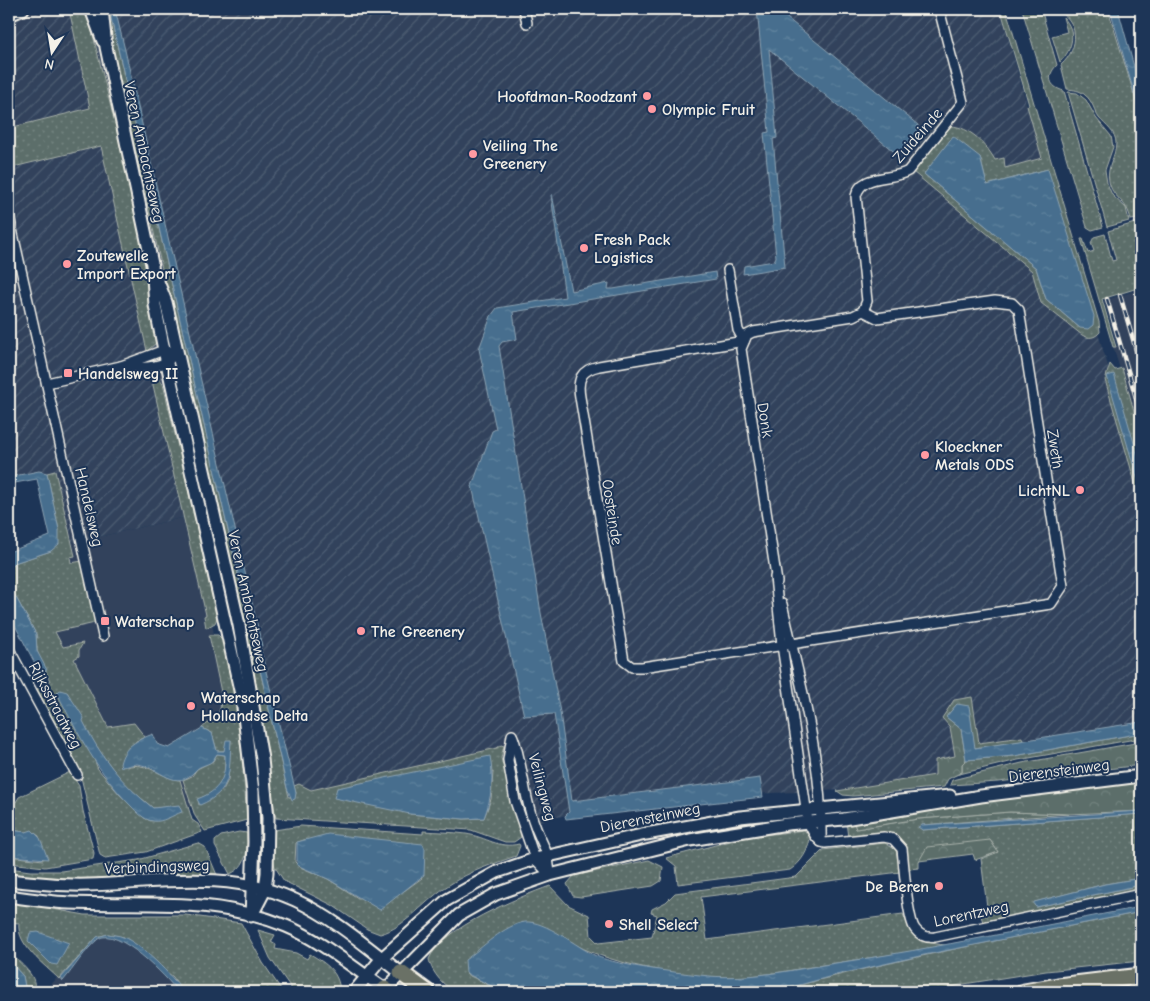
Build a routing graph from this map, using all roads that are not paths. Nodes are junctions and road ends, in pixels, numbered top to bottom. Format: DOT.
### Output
graph roads {
  1 [pos="23,9"];
  2 [pos="91,9"];
  3 [pos="102,9"];
  4 [pos="524,9"];
  5 [pos="887,9"];
  6 [pos="895,9"];
  7 [pos="939,9"];
  8 [pos="9,15"];
  9 [pos="527,23"];
  10 [pos="106,47"];
  11 [pos="9,216"];
  12 [pos="152,264"];
  13 [pos="728,270"];
  14 [pos="863,311"];
  15 [pos="744,341"];
  16 [pos="164,350"];
  17 [pos="177,352"];
  18 [pos="167,362"];
  19 [pos="121,366"];
  20 [pos="47,383"];
  21 [pos="775,577"];
  22 [pos="103,636"];
  23 [pos="792,644"];
  24 [pos="782,645"];
  25 [pos="9,649"];
  26 [pos="77,775"];
  27 [pos="1141,776"];
  28 [pos="981,796"];
  29 [pos="821,809"];
  30 [pos="807,810"];
  31 [pos="822,821"];
  32 [pos="808,822"];
  33 [pos="821,842"];
  34 [pos="549,856"];
  35 [pos="535,859"];
  36 [pos="550,875"];
  37 [pos="9,880"];
  38 [pos="251,887"];
  39 [pos="266,890"];
  40 [pos="1141,894"];
  41 [pos="9,896"];
  42 [pos="251,916"];
  43 [pos="382,958"];
  44 [pos="401,973"];
  45 [pos="1141,976"];
  46 [pos="366,977"];
  47 [pos="1141,990"];
  48 [pos="386,991"];
  49 [pos="354,992"];
  50 [pos="427,992"];
  51 [pos="1024,992"];
  52 [pos="1133,992"];
  1 -- 8 [label="main road"];
  2 -- 10 [label="main road, Veren Ambachtseweg"];
  3 -- 10 [label="main road, Veren Ambachtseweg"];
  4 -- 9 [label="street"];
  5 -- 6 [label="street"];
  7 -- 14 [label="street, Zuideinde"];
  10 -- 12 [label="main road, Veren Ambachtseweg"];
  11 -- 20 [label="street, Handelsweg"];
  12 -- 16 [label="main road, Veren Ambachtseweg"];
  12 -- 17 [label="main road, Veren Ambachtseweg"];
  13 -- 15 [label="street, Donk"];
  14 -- 15 [label="street"];
  14 -- 23 [label="street, Zweth"];
  15 -- 21 [label="street, Donk"];
  15 -- 24 [label="street, Oosteinde"];
  16 -- 17 [label="street"];
  16 -- 18 [label="main road, Veren Ambachtseweg"];
  16 -- 19 [label="street"];
  17 -- 18 [label="street"];
  17 -- 39 [label="main road, Veren Ambachtseweg"];
  18 -- 19 [label="street"];
  18 -- 38 [label="main road, Veren Ambachtseweg"];
  19 -- 20 [label="street"];
  20 -- 22 [label="street, Handelsweg"];
  21 -- 23 [label="street, Donk"];
  21 -- 24 [label="street, Donk"];
  23 -- 24 [label="street, Zweth"];
  23 -- 29 [label="street, Donk"];
  24 -- 30 [label="street, Donk"];
  25 -- 26 [label="street, Rijksstraatweg"];
  27 -- 28 [label="main road, Dierensteinweg"];
  28 -- 29 [label="main road, Dierensteinweg"];
  28 -- 31 [label="main road, Dierensteinweg"];
  29 -- 30 [label="main road, Dierensteinweg"];
  29 -- 31 [label="street, Donk"];
  30 -- 32 [label="street, Donk"];
  30 -- 34 [label="main road, Dierensteinweg"];
  31 -- 32 [label="main road, Dierensteinweg"];
  31 -- 33 [label="street"];
  32 -- 33 [label="street"];
  32 -- 36 [label="main road, Dierensteinweg"];
  33 -- 40 [label="street, Lorentzweg"];
  34 -- 35 [label="main road, Dierensteinweg"];
  34 -- 35 [label="street, Veilingweg"];
  34 -- 36 [label="street, Veilingweg"];
  35 -- 36 [label="street, Veilingweg"];
  35 -- 43 [label="main road, Dierensteinweg"];
  36 -- 44 [label="main road, Dierensteinweg"];
  37 -- 38 [label="main road, Verbindingsweg"];
  38 -- 39 [label="main road, Verbindingsweg"];
  38 -- 42 [label="main road, Veren Ambachtseweg"];
  39 -- 42 [label="main road, Veren Ambachtseweg"];
  39 -- 43 [label="main road, Verbindingsweg"];
  41 -- 42 [label="main road"];
  42 -- 46 [label="main road"];
  43 -- 44 [label="main road, Verbindingsweg"];
  43 -- 46 [label="main road, Dierensteinweg"];
  44 -- 48 [label="main road, Dierensteinweg"];
  44 -- 50 [label="highway"];
  45 -- 51 [label="highway"];
  46 -- 48 [label="main road"];
  46 -- 49 [label="main road, Dierensteinweg"];
  47 -- 52 [label="highway"];
}
